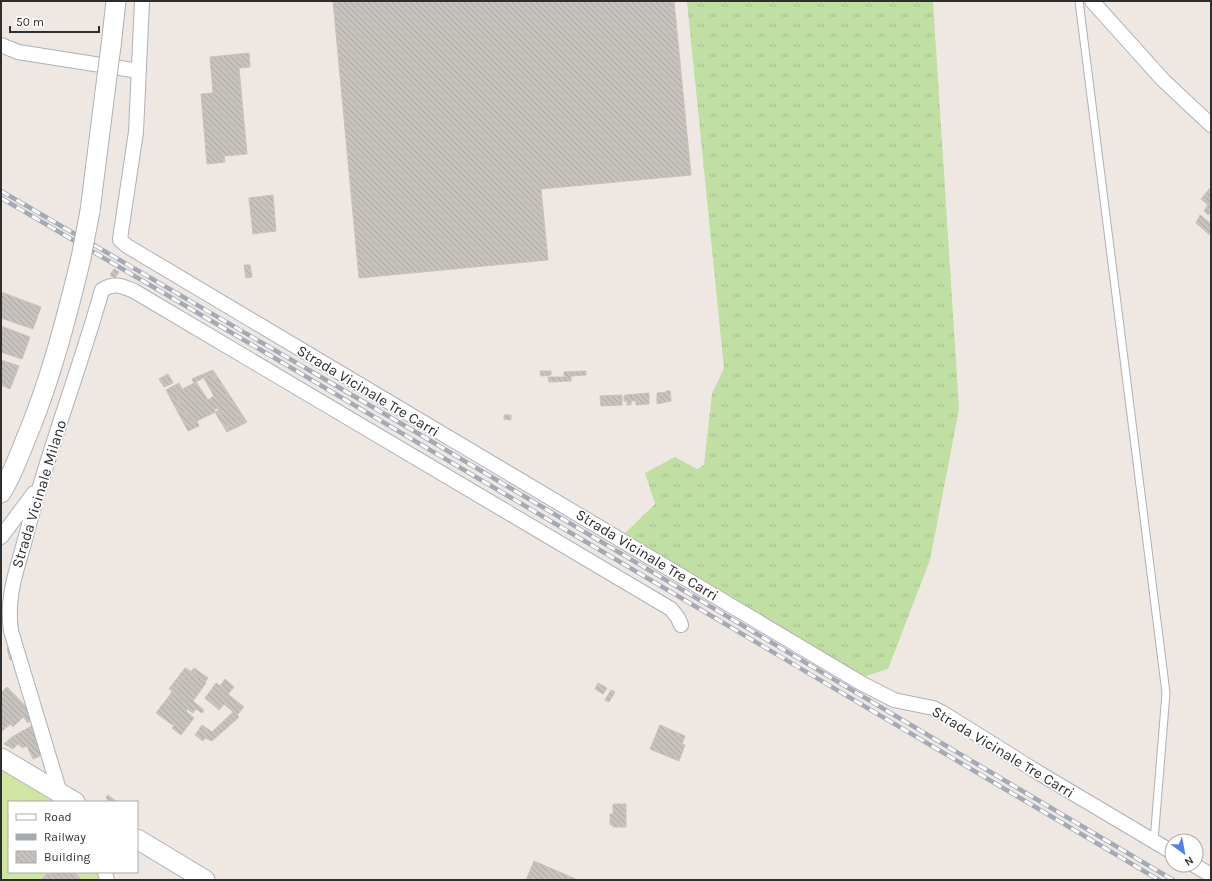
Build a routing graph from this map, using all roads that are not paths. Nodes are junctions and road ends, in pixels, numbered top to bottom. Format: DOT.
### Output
graph roads {
  1 [pos="142,1"];
  2 [pos="1079,1"];
  3 [pos="1092,1"];
  4 [pos="113,7"];
  5 [pos="1,45"];
  6 [pos="139,71"];
  7 [pos="1211,125"];
  8 [pos="39,486"];
  9 [pos="3,490"];
  10 [pos="1,506"];
  11 [pos="1,537"];
  12 [pos="681,625"];
  13 [pos="1,758"];
  14 [pos="67,797"];
  15 [pos="138,840"];
  16 [pos="1154,841"];
  17 [pos="1164,847"];
  18 [pos="205,880"];
  1 -- 6 [label="street"];
  2 -- 16 [label="lane"];
  3 -- 7 [label="street"];
  4 -- 9 [label="main road, bridge"];
  5 -- 6 [label="street"];
  6 -- 16 [label="street, Strada Vicinale Tre Carri"];
  8 -- 11 [label="street"];
  8 -- 12 [label="street, Strada Vicinale Milano"];
  8 -- 14 [label="street, Strada Vicinale Milano"];
  9 -- 10 [label="main road"];
  13 -- 14 [label="main road"];
  15 -- 18 [label="main road"];
  16 -- 17 [label="street, Strada Vicinale Tre Carri"];
}
